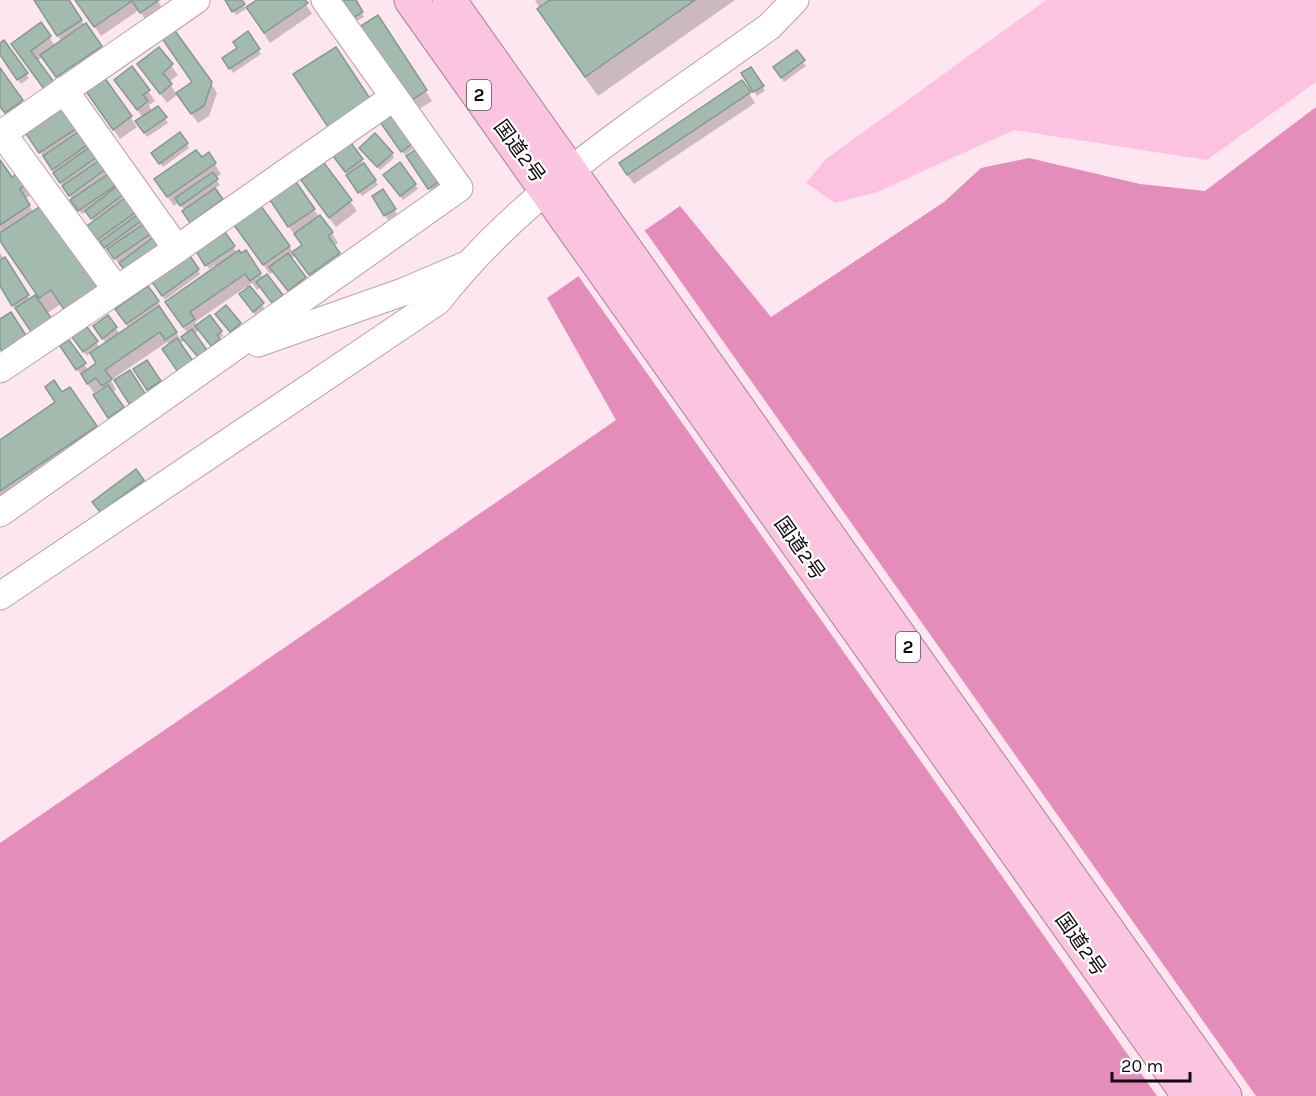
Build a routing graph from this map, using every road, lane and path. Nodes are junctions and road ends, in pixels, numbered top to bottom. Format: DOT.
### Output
graph roads {
  1 [pos="325,0"];
  2 [pos="411,0"];
  3 [pos="450,0"];
  4 [pos="795,0"];
  5 [pos="809,0"];
  6 [pos="184,3"];
  7 [pos="770,26"];
  8 [pos="64,90"];
  9 [pos="394,97"];
  10 [pos="1,134"];
  11 [pos="569,193"];
  12 [pos="177,249"];
  13 [pos="465,266"];
  14 [pos="116,289"];
  15 [pos="228,353"];
  16 [pos="0,369"];
  17 [pos="0,513"];
  18 [pos="0,597"];
  19 [pos="1189,1096"];
  20 [pos="1225,1096"];
  1 -- 9 [label="street"];
  2 -- 11 [label="highway, 国道2号 / 2"];
  3 -- 11 [label="highway, 国道2号 / 2"];
  4 -- 7 [label="street"];
  5 -- 7 [label="street"];
  6 -- 8 [label="street"];
  7 -- 11 [label="street"];
  8 -- 10 [label="street"];
  8 -- 12 [label="street"];
  9 -- 12 [label="street"];
  9 -- 15 [label="street"];
  10 -- 14 [label="street"];
  11 -- 13 [label="street"];
  11 -- 19 [label="highway, 国道2号 / 2"];
  11 -- 20 [label="highway, 国道2号 / 2"];
  12 -- 14 [label="street"];
  13 -- 15 [label="street"];
  13 -- 18 [label="street"];
  14 -- 16 [label="street"];
  15 -- 17 [label="street"];
}
